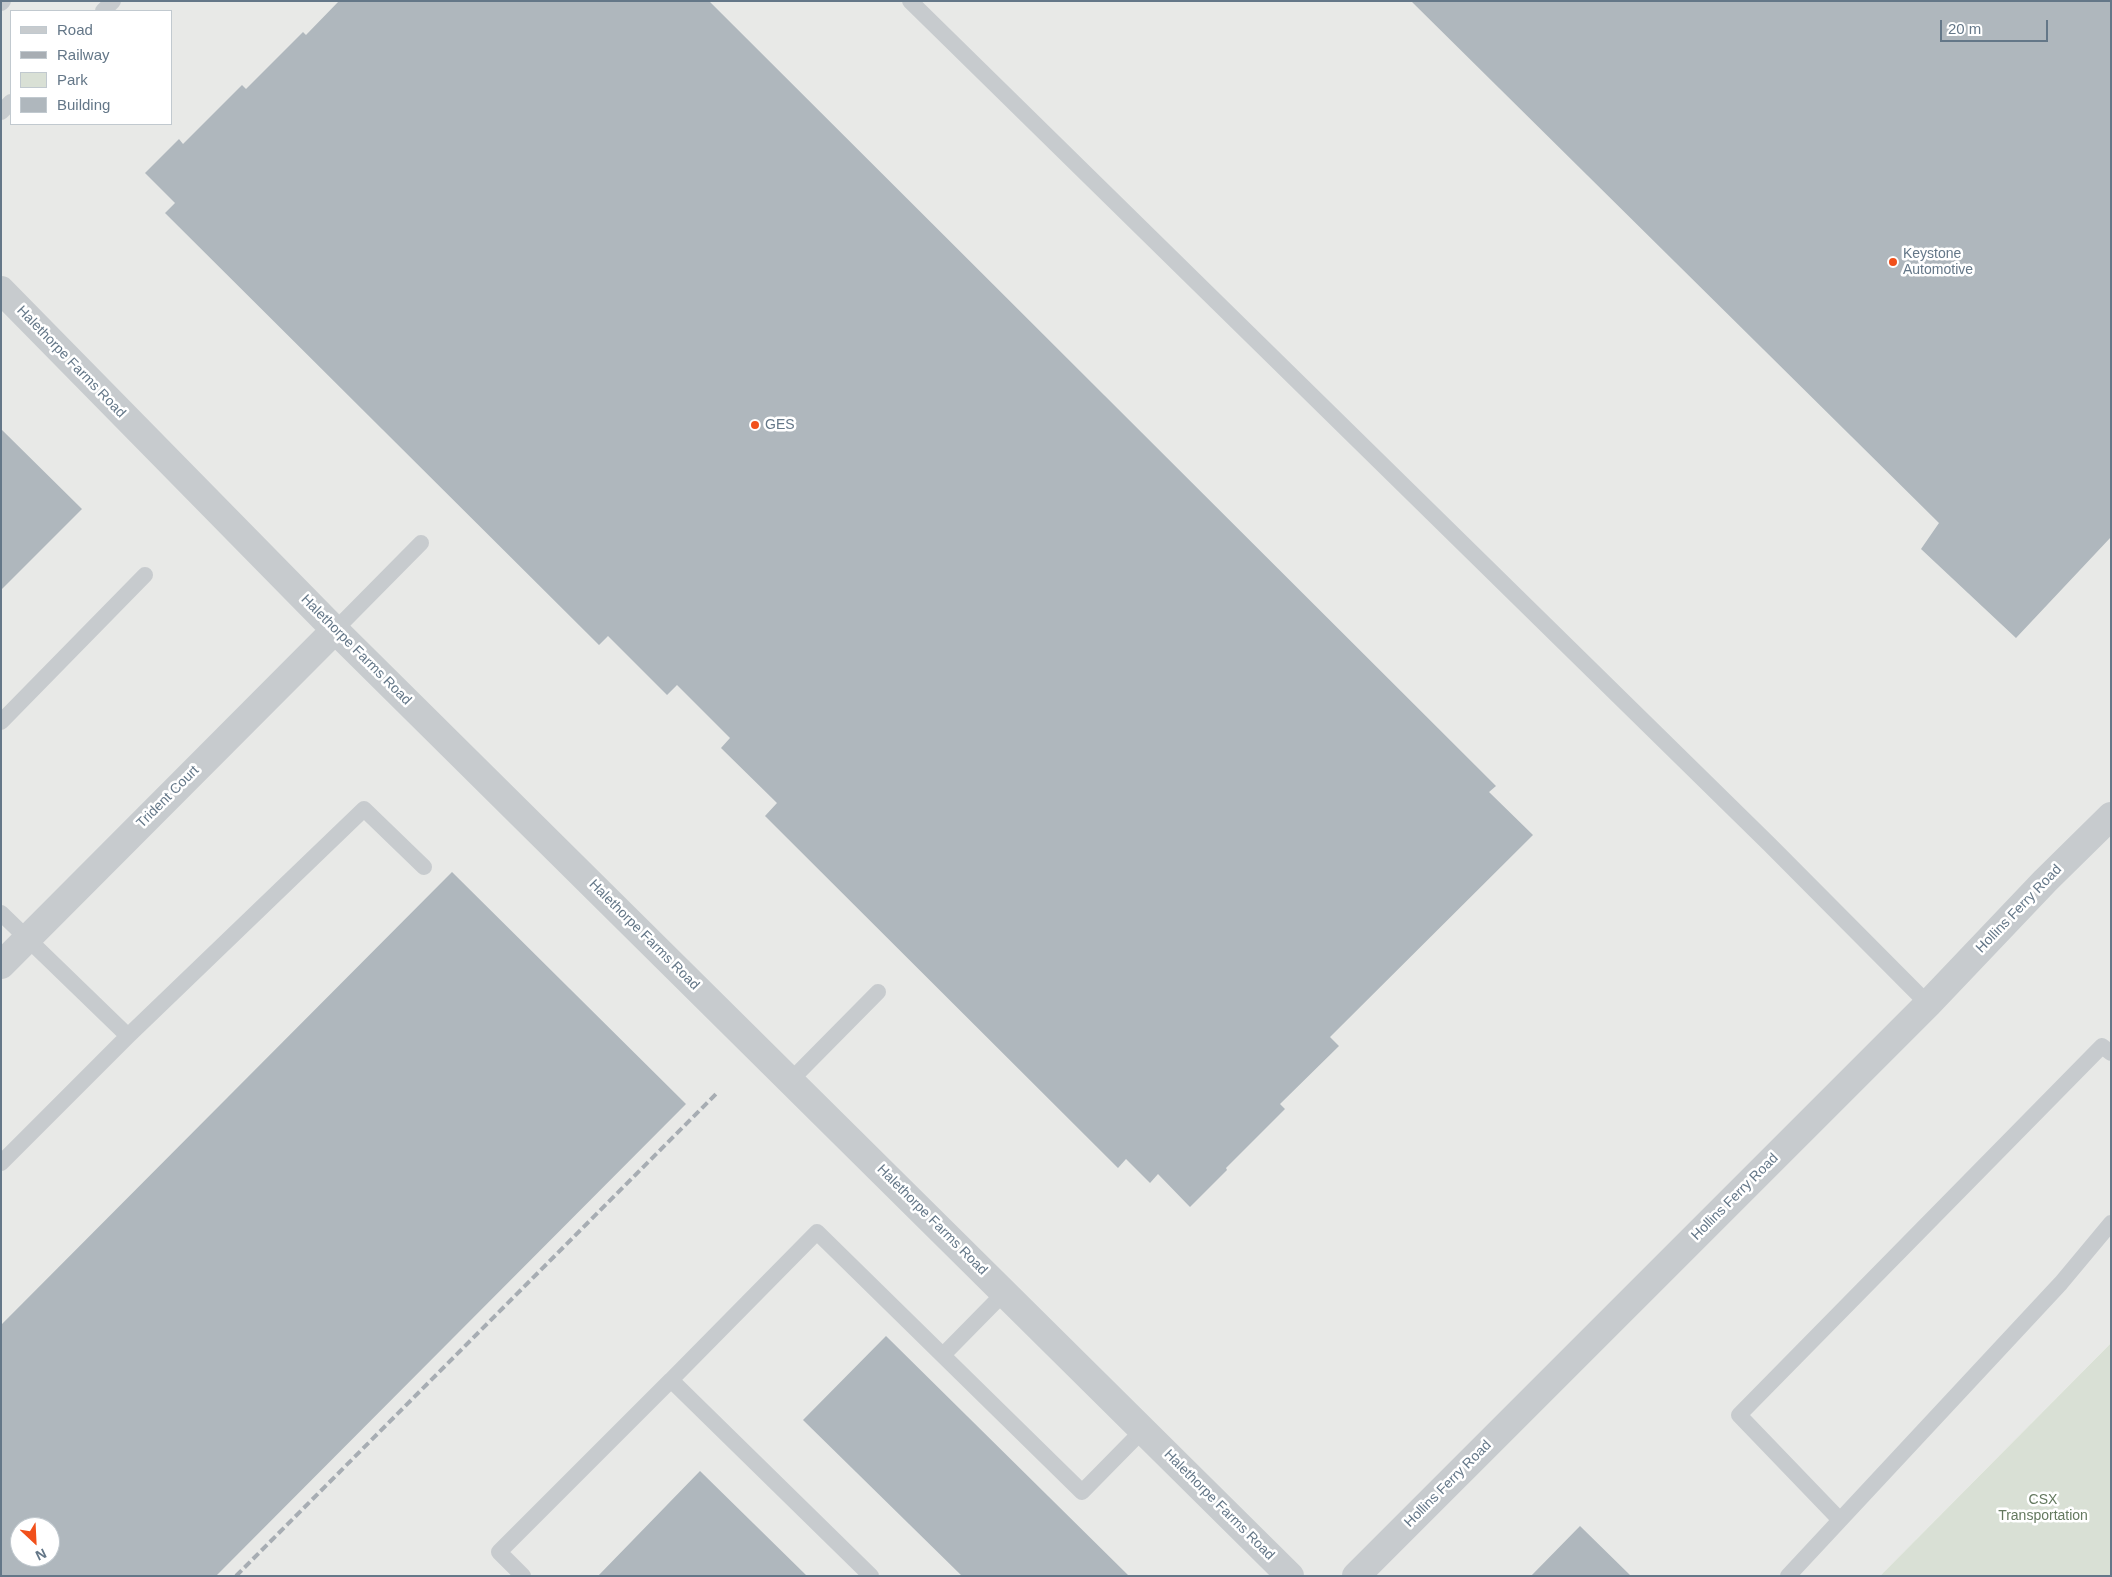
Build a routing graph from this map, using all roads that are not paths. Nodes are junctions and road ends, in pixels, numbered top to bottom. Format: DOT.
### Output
graph roads {
  1 [pos="113,1"];
  2 [pos="910,1"];
  3 [pos="104,10"];
  4 [pos="10,103"];
  5 [pos="1,112"];
  6 [pos="1,290"];
  7 [pos="421,543"];
  8 [pos="145,575"];
  9 [pos="335,630"];
  10 [pos="1,722"];
  11 [pos="2111,816"];
  12 [pos="424,867"];
  13 [pos="1,913"];
  14 [pos="28,938"];
  15 [pos="1,965"];
  16 [pos="878,992"];
  17 [pos="1928,1004"];
  18 [pos="128,1036"];
  19 [pos="2111,1053"];
  20 [pos="791,1080"];
  21 [pos="1,1163"];
  22 [pos="2111,1222"];
  23 [pos="1005,1292"];
  24 [pos="943,1354"];
  25 [pos="671,1380"];
  26 [pos="1144,1429"];
  27 [pos="1840,1520"];
  28 [pos="523,1576"];
  29 [pos="871,1576"];
  30 [pos="1290,1576"];
  31 [pos="1356,1576"];
  32 [pos="1788,1576"];
  1 -- 3 [label="lane"];
  2 -- 17 [label="lane"];
  4 -- 5 [label="lane"];
  6 -- 9 [label="street, Halethorpe Farms Road"];
  7 -- 9 [label="lane"];
  8 -- 10 [label="lane"];
  9 -- 14 [label="street, Trident Court"];
  9 -- 20 [label="street, Halethorpe Farms Road"];
  11 -- 17 [label="street, Hollins Ferry Road"];
  12 -- 18 [label="lane"];
  13 -- 14 [label="lane"];
  14 -- 15 [label="street, Trident Court"];
  14 -- 18 [label="lane"];
  16 -- 20 [label="lane"];
  17 -- 31 [label="street, Hollins Ferry Road"];
  18 -- 21 [label="lane"];
  19 -- 27 [label="lane"];
  20 -- 23 [label="street, Halethorpe Farms Road"];
  22 -- 27 [label="lane"];
  23 -- 24 [label="lane"];
  23 -- 26 [label="street, Halethorpe Farms Road"];
  24 -- 25 [label="lane"];
  24 -- 26 [label="lane"];
  25 -- 28 [label="lane"];
  25 -- 29 [label="lane"];
  26 -- 30 [label="street, Halethorpe Farms Road"];
  27 -- 32 [label="lane"];
}
